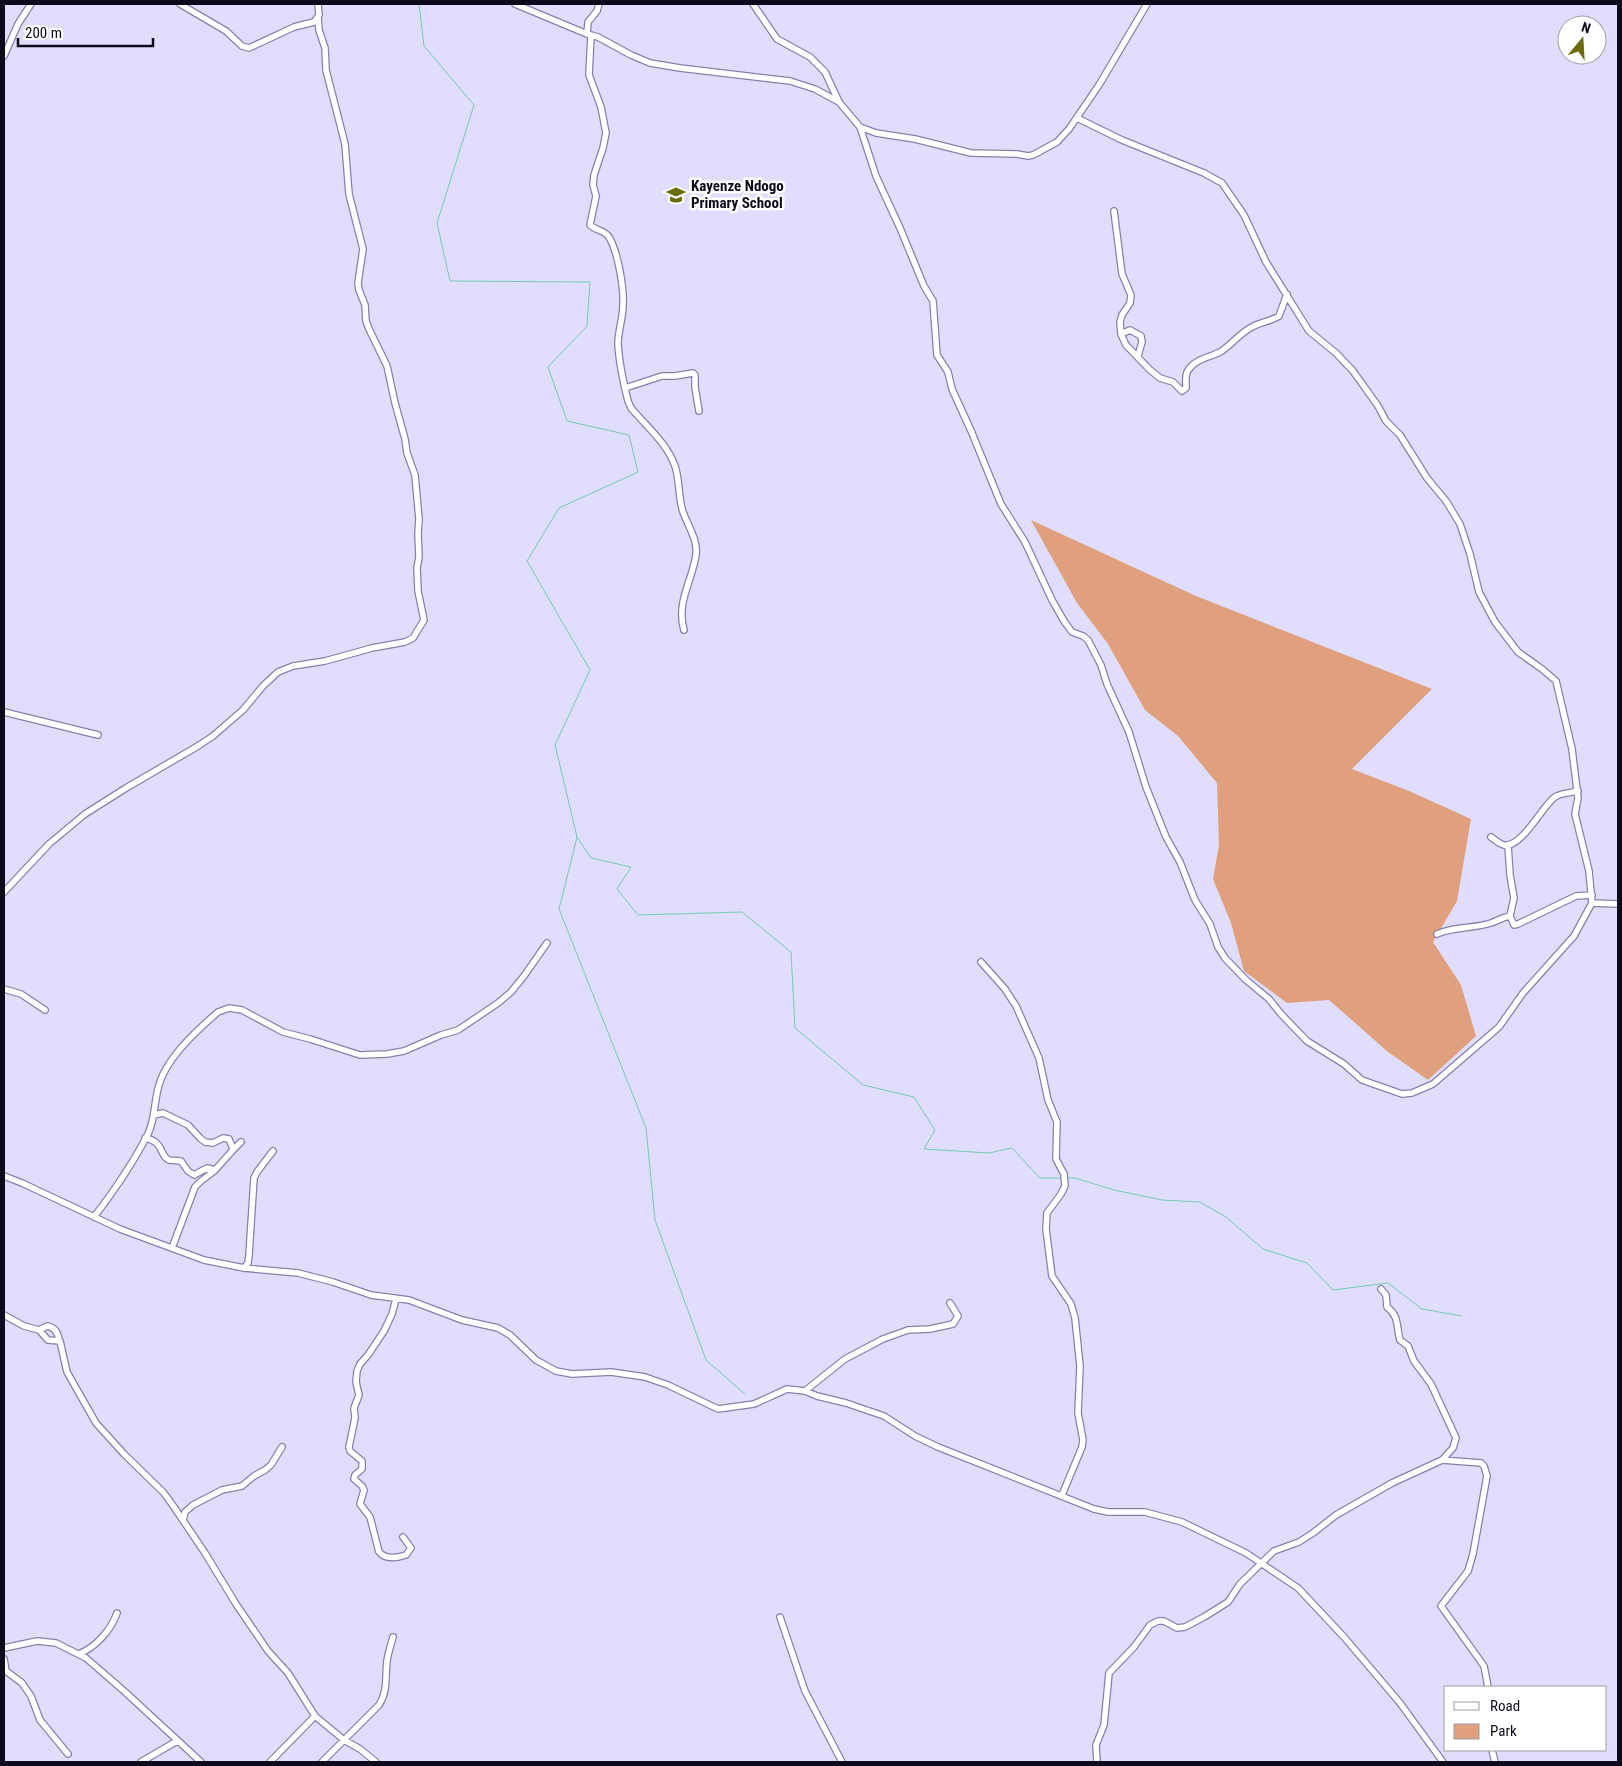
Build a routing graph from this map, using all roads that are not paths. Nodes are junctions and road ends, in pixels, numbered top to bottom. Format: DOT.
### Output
graph roads {
  1 [pos="31,4"];
  2 [pos="180,4"];
  3 [pos="318,4"];
  4 [pos="516,4"];
  5 [pos="600,4"];
  6 [pos="753,4"];
  7 [pos="1148,4"];
  8 [pos="318,17"];
  9 [pos="589,35"];
  10 [pos="4,56"];
  11 [pos="839,102"];
  12 [pos="1077,118"];
  13 [pos="860,126"];
  14 [pos="1114,211"];
  15 [pos="1287,294"];
  16 [pos="1121,334"];
  17 [pos="1138,356"];
  18 [pos="625,388"];
  19 [pos="699,411"];
  20 [pos="684,630"];
  21 [pos="4,712"];
  22 [pos="98,735"];
  23 [pos="1578,792"];
  24 [pos="1491,837"];
  25 [pos="1508,845"];
  26 [pos="4,892"];
  27 [pos="1592,895"];
  28 [pos="1592,903"];
  29 [pos="1618,904"];
  30 [pos="1510,916"];
  31 [pos="1437,934"];
  32 [pos="547,943"];
  33 [pos="980,962"];
  34 [pos="4,989"];
  35 [pos="45,1010"];
  36 [pos="154,1115"];
  37 [pos="145,1138"];
  38 [pos="241,1142"];
  39 [pos="233,1149"];
  40 [pos="273,1151"];
  41 [pos="215,1170"];
  42 [pos="4,1176"];
  43 [pos="94,1217"];
  44 [pos="172,1248"];
  45 [pos="244,1268"];
  46 [pos="1381,1289"];
  47 [pos="396,1299"];
  48 [pos="950,1303"];
  49 [pos="4,1315"];
  50 [pos="39,1330"];
  51 [pos="59,1340"];
  52 [pos="805,1391"];
  53 [pos="282,1446"];
  54 [pos="1442,1460"];
  55 [pos="1062,1495"];
  56 [pos="183,1520"];
  57 [pos="403,1537"];
  58 [pos="1261,1563"];
  59 [pos="117,1613"];
  60 [pos="780,1617"];
  61 [pos="393,1637"];
  62 [pos="4,1648"];
  63 [pos="79,1654"];
  64 [pos="4,1659"];
  65 [pos="1488,1686"];
  66 [pos="315,1716"];
  67 [pos="344,1740"];
  68 [pos="177,1741"];
  69 [pos="68,1754"];
  70 [pos="140,1762"];
  71 [pos="201,1762"];
  72 [pos="270,1762"];
  73 [pos="322,1762"];
  74 [pos="376,1762"];
  75 [pos="842,1762"];
  76 [pos="1097,1762"];
  77 [pos="1443,1762"];
  1 -- 10 [label="street"];
  2 -- 8 [label="street"];
  3 -- 8 [label="street"];
  4 -- 9 [label="street"];
  5 -- 9 [label="street"];
  6 -- 11 [label="street"];
  7 -- 12 [label="street"];
  8 -- 26 [label="street"];
  9 -- 11 [label="street"];
  9 -- 18 [label="street"];
  11 -- 13 [label="street"];
  12 -- 13 [label="street"];
  12 -- 15 [label="street"];
  13 -- 28 [label="street"];
  14 -- 16 [label="street"];
  15 -- 17 [label="street"];
  15 -- 23 [label="street"];
  16 -- 17 [label="street"];
  16 -- 17 [label="street"];
  18 -- 19 [label="street"];
  18 -- 20 [label="street"];
  21 -- 22 [label="street"];
  23 -- 25 [label="street"];
  23 -- 27 [label="street"];
  24 -- 25 [label="street"];
  25 -- 30 [label="street"];
  27 -- 28 [label="street"];
  27 -- 30 [label="street"];
  28 -- 29 [label="street"];
  30 -- 31 [label="street"];
  32 -- 36 [label="street"];
  33 -- 55 [label="street"];
  34 -- 35 [label="street"];
  36 -- 37 [label="street"];
  36 -- 39 [label="street"];
  37 -- 41 [label="street"];
  37 -- 43 [label="street"];
  38 -- 39 [label="street"];
  39 -- 41 [label="street"];
  40 -- 45 [label="street"];
  41 -- 44 [label="street"];
  42 -- 43 [label="street"];
  43 -- 44 [label="street"];
  44 -- 45 [label="street"];
  45 -- 47 [label="street"];
  46 -- 54 [label="street"];
  47 -- 52 [label="street"];
  47 -- 57 [label="street"];
  48 -- 52 [label="street"];
  49 -- 50 [label="street"];
  50 -- 51 [label="street"];
  50 -- 51 [label="street"];
  51 -- 56 [label="street"];
  52 -- 55 [label="street"];
  53 -- 56 [label="street"];
  54 -- 58 [label="street"];
  54 -- 65 [label="street"];
  55 -- 58 [label="street"];
  56 -- 66 [label="street"];
  58 -- 76 [label="street"];
  58 -- 77 [label="street"];
  59 -- 63 [label="street"];
  60 -- 75 [label="street"];
  61 -- 67 [label="street"];
  62 -- 63 [label="street"];
  63 -- 68 [label="street"];
  64 -- 69 [label="street"];
  66 -- 67 [label="street"];
  66 -- 72 [label="street"];
  67 -- 73 [label="street"];
  67 -- 74 [label="street"];
  68 -- 70 [label="street"];
  68 -- 71 [label="street"];
}
